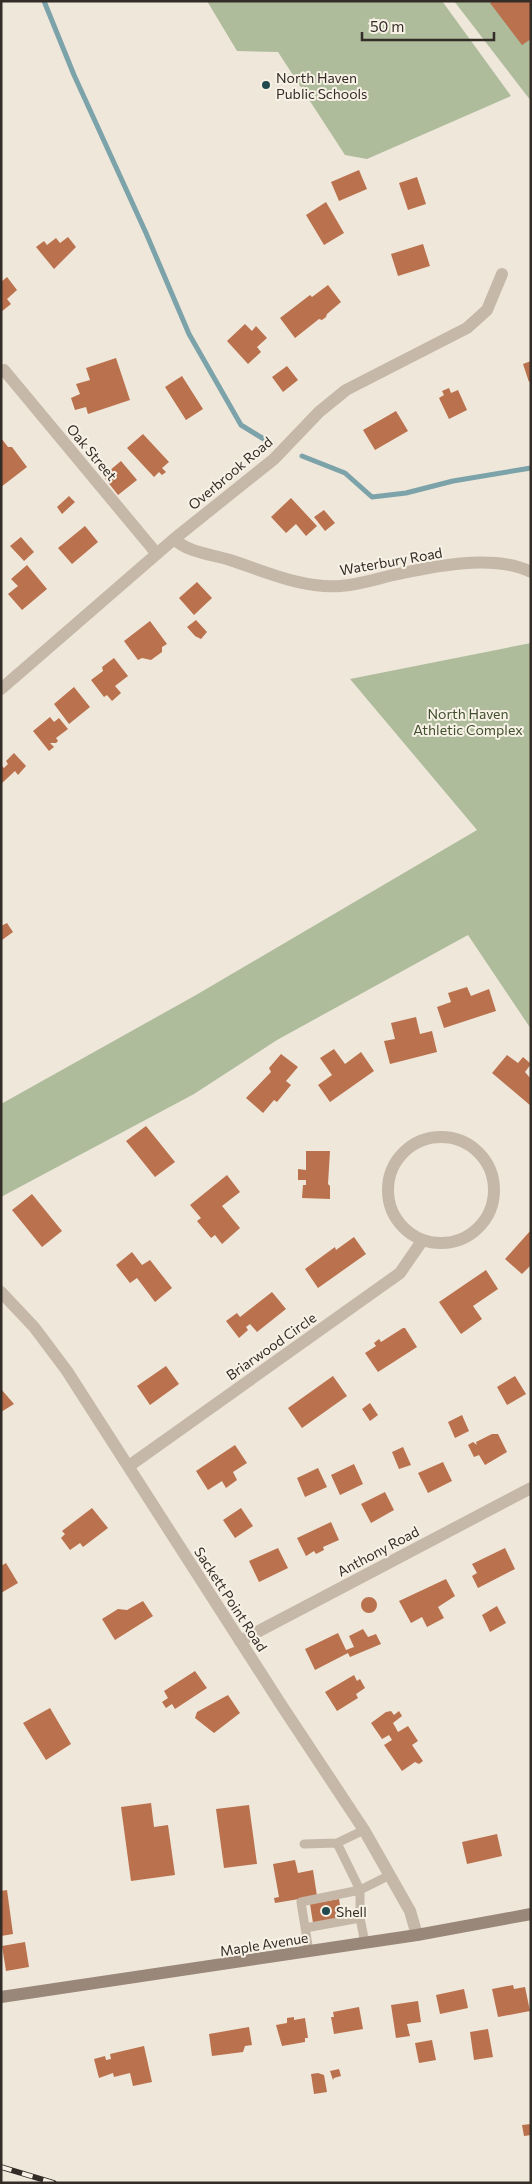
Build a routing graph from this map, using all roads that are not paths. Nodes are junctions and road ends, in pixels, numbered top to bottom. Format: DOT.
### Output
graph roads {
  1 [pos="502,274"];
  2 [pos="2,370"];
  3 [pos="174,539"];
  4 [pos="157,554"];
  5 [pos="531,572"];
  6 [pos="1,689"];
  7 [pos="422,1241"];
  8 [pos="1,1292"];
  9 [pos="129,1466"];
  10 [pos="531,1488"];
  11 [pos="240,1641"];
  12 [pos="364,1830"];
  13 [pos="337,1843"];
  14 [pos="304,1844"];
  15 [pos="390,1875"];
  16 [pos="360,1890"];
  17 [pos="531,1914"];
  18 [pos="360,1918"];
  19 [pos="305,1928"];
  20 [pos="417,1935"];
  21 [pos="365,1944"];
  22 [pos="309,1952"];
  23 [pos="1,1998"];
  1 -- 3 [label="street, Overbrook Road"];
  2 -- 4 [label="street, Oak Street"];
  3 -- 4 [label="street, Overbrook Road"];
  3 -- 5 [label="street, Waterbury Road"];
  4 -- 6 [label="street, Overbrook Road"];
  7 -- 7 [label="street"];
  7 -- 9 [label="street, Briarwood Circle"];
  8 -- 9 [label="street, Sackett Point Road"];
  9 -- 11 [label="street, Sackett Point Road"];
  10 -- 11 [label="street, Anthony Road"];
  11 -- 12 [label="street, Sackett Point Road"];
  12 -- 13 [label="lane"];
  12 -- 15 [label="street, Sackett Point Road"];
  13 -- 14 [label="lane"];
  13 -- 16 [label="lane"];
  15 -- 16 [label="lane"];
  15 -- 20 [label="street, Sackett Point Road"];
  16 -- 18 [label="lane"];
  16 -- 19 [label="lane"];
  17 -- 20 [label="main road, Maple Avenue"];
  18 -- 19 [label="lane"];
  18 -- 21 [label="lane"];
  19 -- 22 [label="lane"];
  20 -- 21 [label="main road, Maple Avenue"];
  21 -- 22 [label="main road, Maple Avenue"];
  22 -- 23 [label="main road, Maple Avenue"];
}
